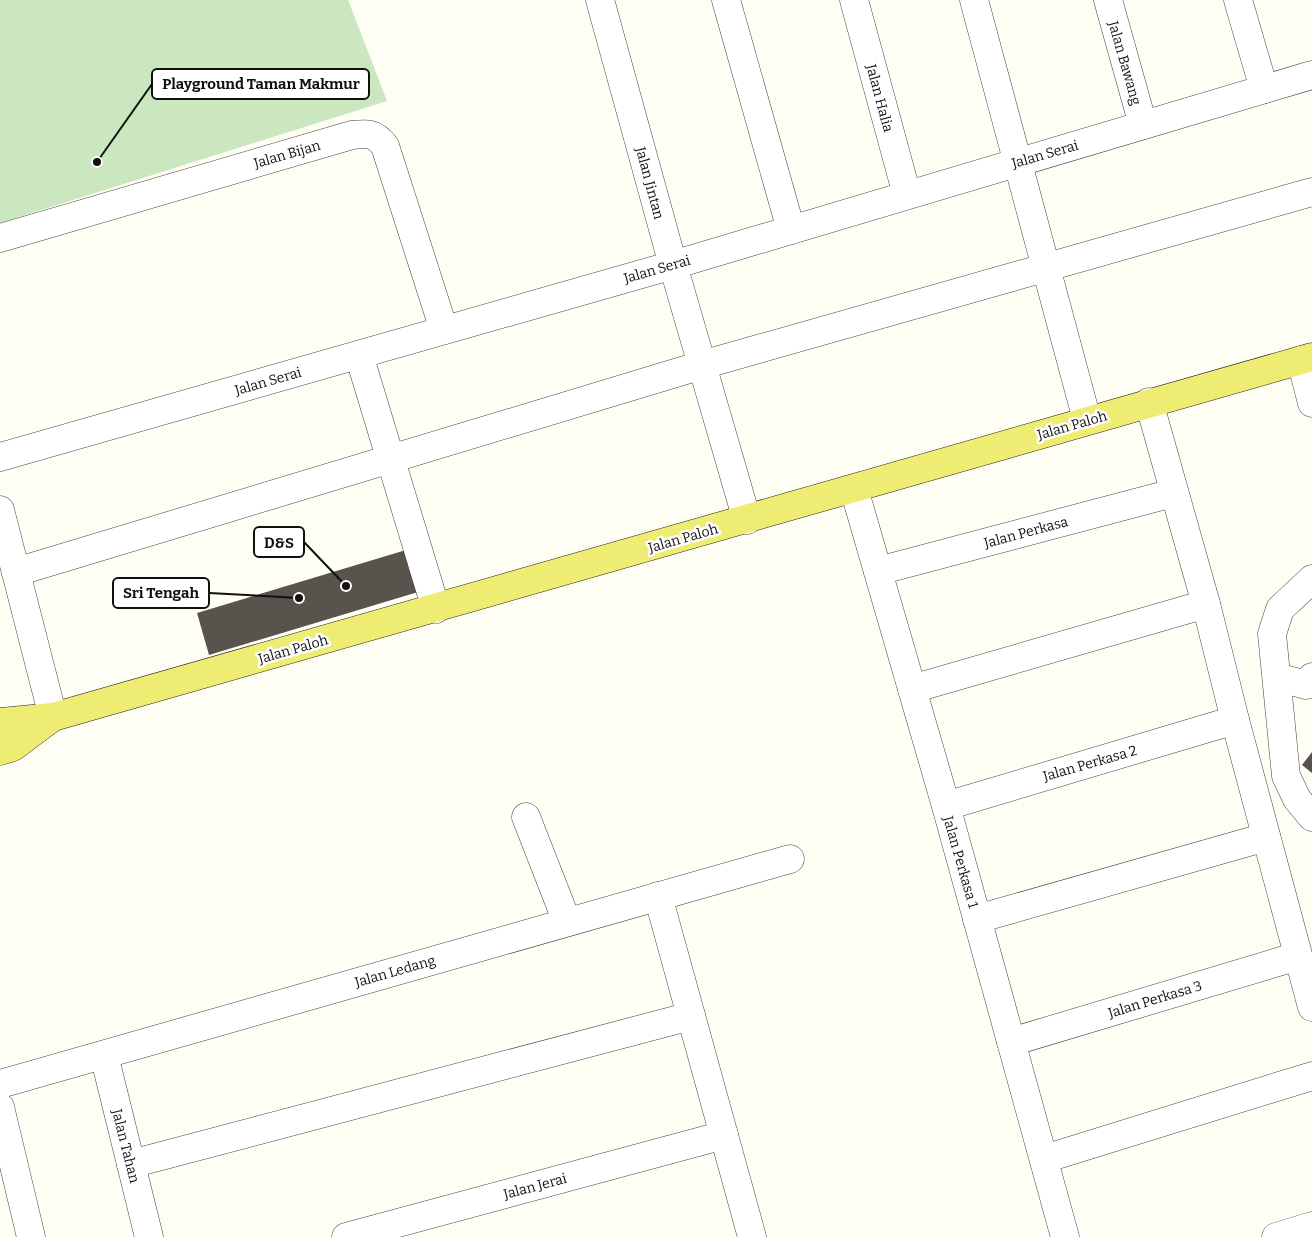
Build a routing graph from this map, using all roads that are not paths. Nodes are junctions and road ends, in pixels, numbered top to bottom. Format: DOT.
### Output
graph roads {
  1 [pos="600,0"];
  2 [pos="726,0"];
  3 [pos="854,0"];
  4 [pos="974,0"];
  5 [pos="1108,0"];
  6 [pos="1238,0"];
  7 [pos="1312,75"];
  8 [pos="1264,89"];
  9 [pos="1143,125"];
  10 [pos="1017,162"];
  11 [pos="1312,192"];
  12 [pos="907,195"];
  13 [pos="791,230"];
  14 [pos="0,238"];
  15 [pos="673,265"];
  16 [pos="1046,268"];
  17 [pos="444,330"];
  18 [pos="358,355"];
  19 [pos="1307,359"];
  20 [pos="702,365"];
  21 [pos="1149,402"];
  22 [pos="1312,403"];
  23 [pos="1087,420"];
  24 [pos="0,457"];
  25 [pos="390,459"];
  26 [pos="854,488"];
  27 [pos="1173,493"];
  28 [pos="0,510"];
  29 [pos="747,520"];
  30 [pos="878,571"];
  31 [pos="16,572"];
  32 [pos="1312,579"];
  33 [pos="1206,604"];
  34 [pos="436,608"];
  35 [pos="1277,677"];
  36 [pos="1312,677"];
  37 [pos="912,689"];
  38 [pos="53,717"];
  39 [pos="1235,720"];
  40 [pos="0,722"];
  41 [pos="0,751"];
  42 [pos="946,806"];
  43 [pos="526,817"];
  44 [pos="1312,818"];
  45 [pos="1266,837"];
  46 [pos="790,859"];
  47 [pos="658,896"];
  48 [pos="977,919"];
  49 [pos="567,922"];
  50 [pos="1298,956"];
  51 [pos="1312,1007"];
  52 [pos="691,1016"];
  53 [pos="1011,1042"];
  54 [pos="104,1055"];
  55 [pos="1312,1076"];
  56 [pos="0,1084"];
  57 [pos="0,1107"];
  58 [pos="724,1135"];
  59 [pos="1044,1159"];
  60 [pos="131,1164"];
  61 [pos="1312,1226"];
  62 [pos="400,1230"];
  63 [pos="31,1237"];
  64 [pos="149,1237"];
  65 [pos="346,1237"];
  66 [pos="752,1237"];
  67 [pos="1065,1237"];
  68 [pos="1276,1237"];
  1 -- 15 [label="street, Jalan Jintan"];
  2 -- 13 [label="street"];
  3 -- 12 [label="street, Jalan Halia"];
  4 -- 10 [label="street"];
  5 -- 9 [label="street, Jalan Bawang"];
  6 -- 8 [label="street"];
  7 -- 8 [label="street, Jalan Serai"];
  8 -- 9 [label="street, Jalan Serai"];
  9 -- 10 [label="street, Jalan Serai"];
  10 -- 12 [label="street, Jalan Serai"];
  10 -- 16 [label="street"];
  11 -- 16 [label="street"];
  12 -- 13 [label="street, Jalan Serai"];
  13 -- 15 [label="street, Jalan Serai"];
  14 -- 17 [label="street, Jalan Bijan"];
  15 -- 17 [label="street, Jalan Serai"];
  15 -- 20 [label="street, Jalan Jintan"];
  16 -- 20 [label="street"];
  16 -- 23 [label="street"];
  17 -- 18 [label="street, Jalan Serai"];
  18 -- 24 [label="street, Jalan Serai"];
  18 -- 25 [label="street"];
  19 -- 21 [label="main road, Jalan Paloh"];
  19 -- 22 [label="street"];
  20 -- 25 [label="street"];
  20 -- 29 [label="street, Jalan Jintan"];
  21 -- 23 [label="main road, Jalan Paloh"];
  21 -- 27 [label="street"];
  23 -- 26 [label="main road, Jalan Paloh"];
  25 -- 31 [label="street"];
  25 -- 34 [label="street"];
  26 -- 29 [label="main road, Jalan Paloh"];
  26 -- 30 [label="street, Jalan Perkasa 1"];
  27 -- 30 [label="street, Jalan Perkasa"];
  27 -- 33 [label="street"];
  28 -- 31 [label="street"];
  29 -- 34 [label="main road, Jalan Paloh"];
  30 -- 37 [label="street, Jalan Perkasa 1"];
  31 -- 38 [label="street"];
  32 -- 35 [label="street"];
  33 -- 37 [label="street"];
  33 -- 39 [label="street"];
  34 -- 38 [label="main road, Jalan Paloh"];
  35 -- 36 [label="street"];
  35 -- 44 [label="street"];
  37 -- 42 [label="street, Jalan Perkasa 1"];
  38 -- 40 [label="main road, Jalan Paloh"];
  38 -- 41 [label="main road, Jalan Paloh"];
  39 -- 42 [label="street, Jalan Perkasa 2"];
  39 -- 45 [label="street"];
  42 -- 48 [label="street, Jalan Perkasa 1"];
  43 -- 49 [label="street"];
  45 -- 48 [label="street"];
  45 -- 50 [label="street"];
  46 -- 47 [label="street, Jalan Ledang"];
  47 -- 49 [label="street, Jalan Ledang"];
  47 -- 52 [label="street"];
  48 -- 53 [label="street, Jalan Perkasa 1"];
  49 -- 54 [label="street, Jalan Ledang"];
  50 -- 51 [label="street"];
  50 -- 53 [label="street, Jalan Perkasa 3"];
  52 -- 58 [label="street"];
  52 -- 60 [label="street"];
  53 -- 59 [label="street, Jalan Perkasa 1"];
  54 -- 56 [label="street, Jalan Ledang"];
  54 -- 60 [label="street, Jalan Tahan"];
  55 -- 59 [label="street"];
  57 -- 63 [label="street"];
  58 -- 62 [label="street, Jalan Jerai"];
  58 -- 66 [label="street"];
  59 -- 67 [label="street, Jalan Perkasa 1"];
  60 -- 64 [label="street, Jalan Tahan"];
  61 -- 68 [label="street"];
  62 -- 65 [label="street, Jalan Jerai"];
}
